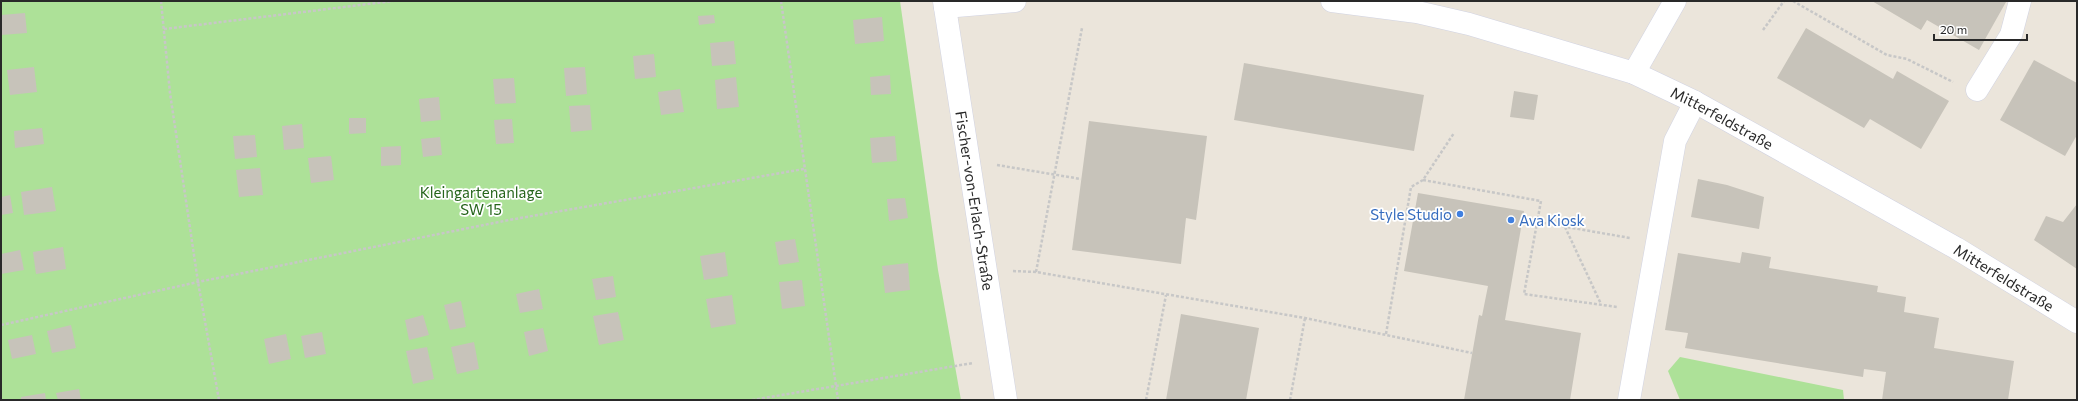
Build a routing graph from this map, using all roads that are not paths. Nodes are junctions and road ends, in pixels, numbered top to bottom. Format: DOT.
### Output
graph roads {
  1 [pos="1015,1"];
  2 [pos="1332,1"];
  3 [pos="1675,1"];
  4 [pos="2020,1"];
  5 [pos="944,4"];
  6 [pos="1443,9"];
  7 [pos="1634,73"];
  8 [pos="1977,90"];
  9 [pos="1695,102"];
  10 [pos="2077,322"];
  11 [pos="1006,400"];
  12 [pos="1629,400"];
  1 -- 5 [label="street"];
  2 -- 6 [label="street, Mitterfeldstraße"];
  3 -- 7 [label="street"];
  4 -- 8 [label="street"];
  5 -- 11 [label="street, Fischer-von-Erlach-Straße"];
  6 -- 7 [label="street, Mitterfeldstraße"];
  7 -- 9 [label="street, Mitterfeldstraße"];
  9 -- 10 [label="street, Mitterfeldstraße"];
  9 -- 12 [label="street"];
}
